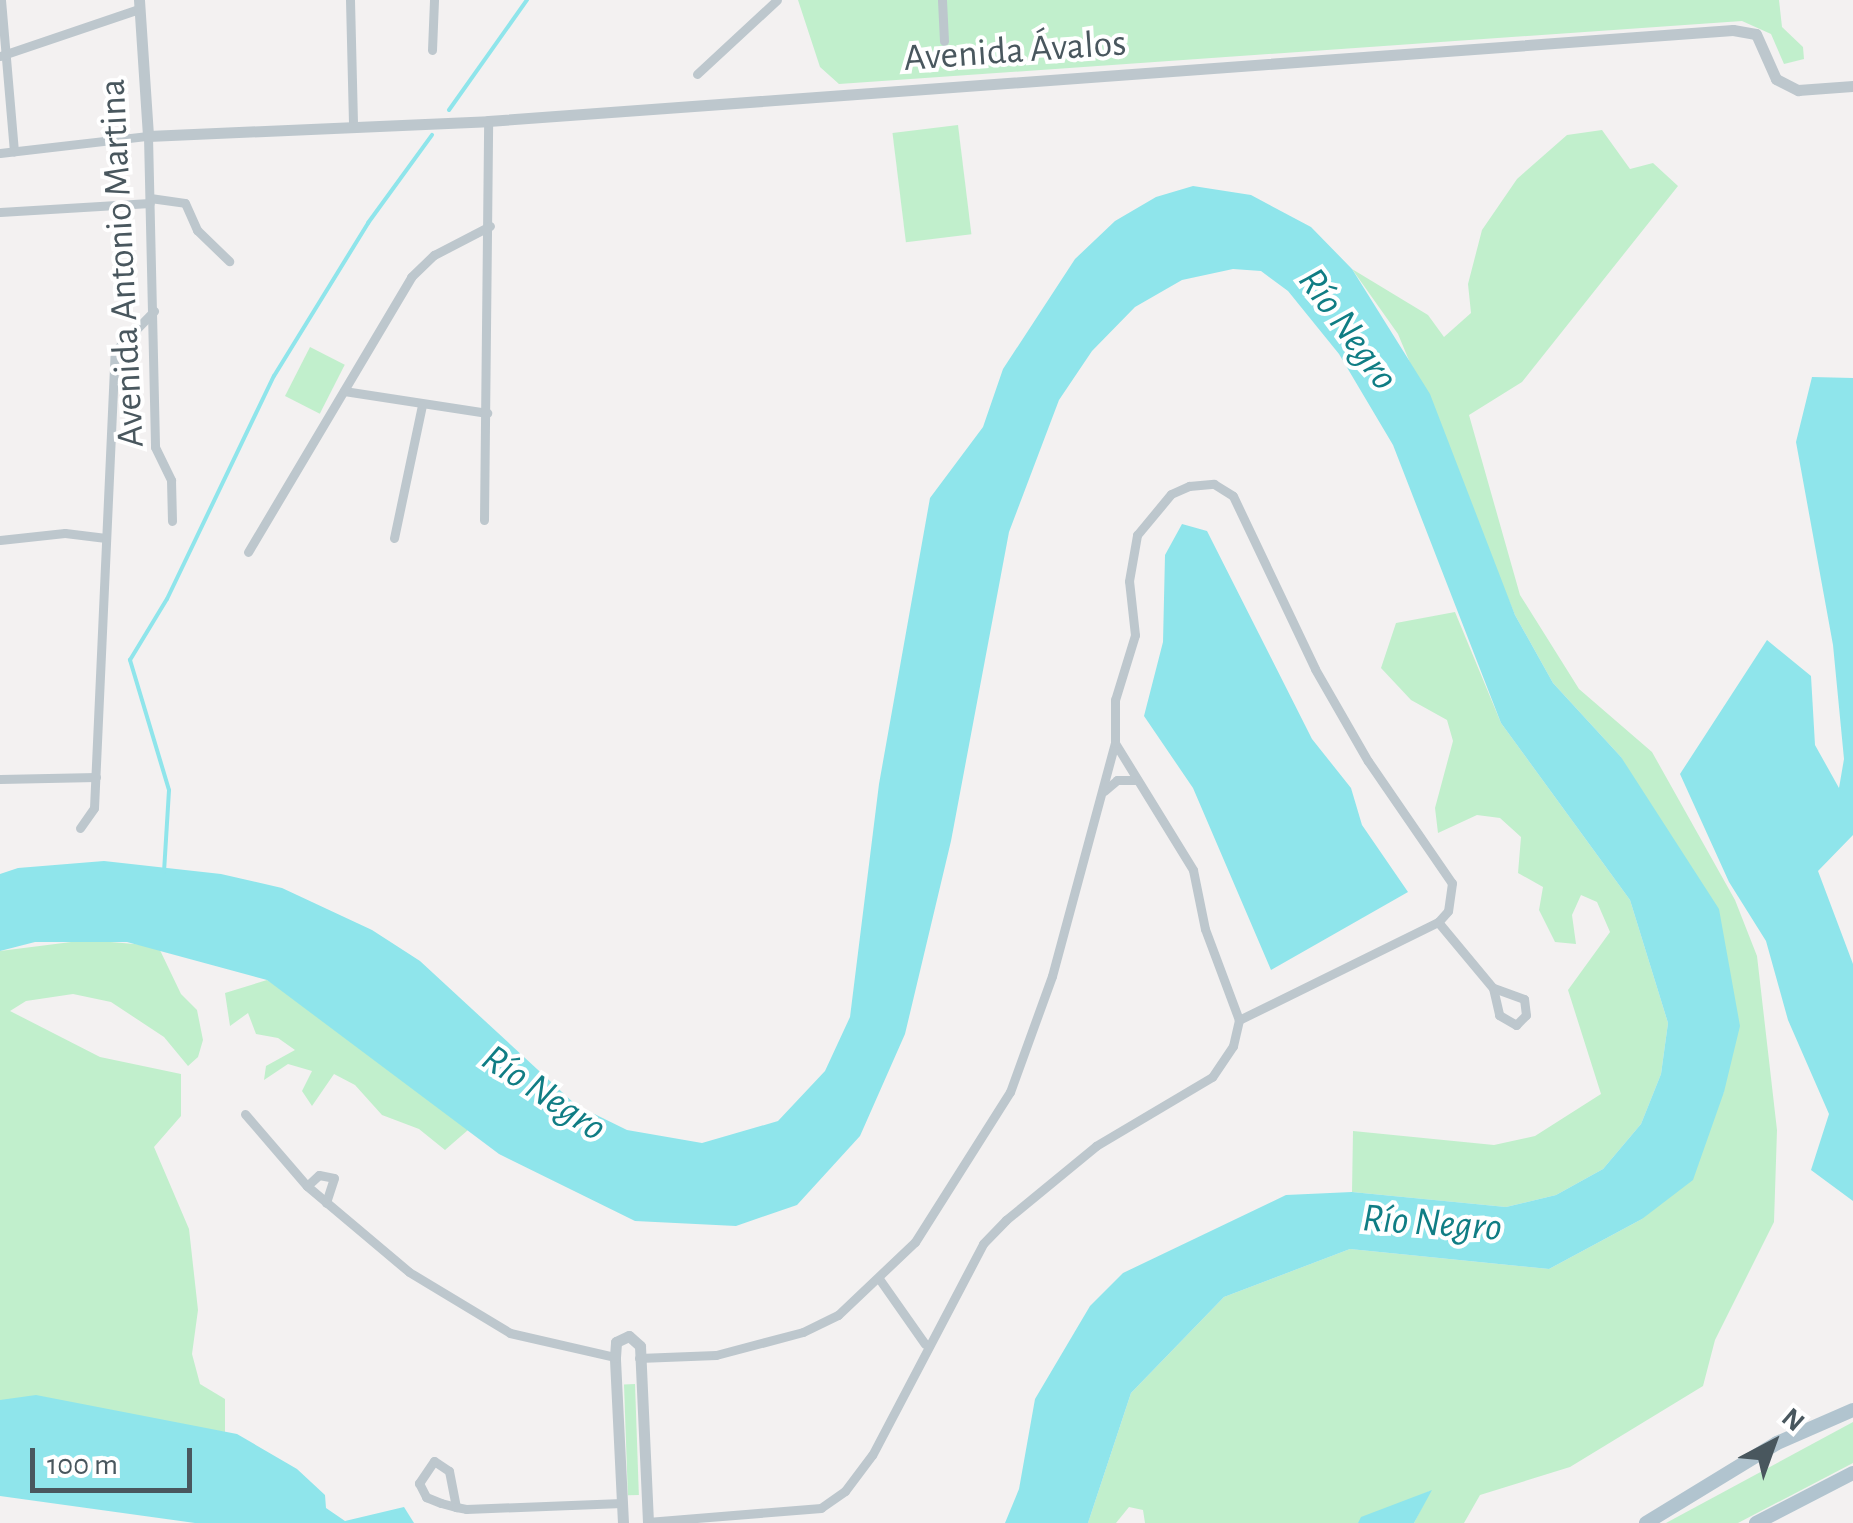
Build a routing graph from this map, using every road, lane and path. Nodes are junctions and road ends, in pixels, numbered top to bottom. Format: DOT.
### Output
graph roads {
  1 [pos="1,0"];
  2 [pos="350,0"];
  3 [pos="434,0"];
  4 [pos="778,0"];
  5 [pos="942,0"];
  6 [pos="139,5"];
  7 [pos="944,41"];
  8 [pos="432,50"];
  9 [pos="3,56"];
  10 [pos="697,74"];
  11 [pos="1853,86"];
  12 [pos="488,121"];
  13 [pos="353,127"];
  14 [pos="148,136"];
  15 [pos="14,151"];
  16 [pos="0,153"];
  17 [pos="150,200"];
  18 [pos="0,212"];
  19 [pos="490,226"];
  20 [pos="229,261"];
  21 [pos="154,311"];
  22 [pos="344,391"];
  23 [pos="422,406"];
  24 [pos="487,413"];
  25 [pos="484,520"];
  26 [pos="172,521"];
  27 [pos="104,538"];
  28 [pos="394,538"];
  29 [pos="0,540"];
  30 [pos="248,552"];
  31 [pos="1116,743"];
  32 [pos="96,778"];
  33 [pos="0,779"];
  34 [pos="1135,780"];
  35 [pos="1102,793"];
  36 [pos="80,828"];
  37 [pos="1438,922"];
  38 [pos="1493,988"];
  39 [pos="1239,1020"];
  40 [pos="245,1114"];
  41 [pos="306,1186"];
  42 [pos="326,1203"];
  43 [pos="880,1280"];
  44 [pos="925,1344"];
  45 [pos="615,1357"];
  46 [pos="639,1358"];
  47 [pos="1853,1410"];
  48 [pos="1853,1473"];
  49 [pos="622,1502"];
  50 [pos="646,1504"];
  51 [pos="456,1507"];
  52 [pos="648,1522"];
  53 [pos="623,1523"];
  54 [pos="1646,1523"];
  55 [pos="1756,1523"];
  1 -- 9 [label="street"];
  2 -- 13 [label="street"];
  3 -- 8 [label="street"];
  4 -- 10 [label="street"];
  5 -- 7 [label="street"];
  6 -- 9 [label="street"];
  6 -- 14 [label="street, Avenida Antonio Martina"];
  9 -- 15 [label="street"];
  11 -- 12 [label="street, Avenida Ávalos"];
  12 -- 13 [label="street, Avenida Ávalos"];
  12 -- 19 [label="street"];
  13 -- 14 [label="street, Avenida Ávalos"];
  14 -- 15 [label="street"];
  14 -- 17 [label="street, Avenida Antonio Martina"];
  15 -- 16 [label="street"];
  17 -- 18 [label="street"];
  17 -- 20 [label="street"];
  17 -- 21 [label="street, Avenida Antonio Martina"];
  19 -- 22 [label="street"];
  19 -- 24 [label="street"];
  21 -- 26 [label="street, Avenida Antonio Martina"];
  21 -- 27 [label="street"];
  22 -- 23 [label="street"];
  22 -- 30 [label="street"];
  23 -- 24 [label="street"];
  23 -- 28 [label="street"];
  24 -- 25 [label="street"];
  27 -- 29 [label="street"];
  27 -- 32 [label="street"];
  31 -- 34 [label="street"];
  31 -- 35 [label="street"];
  31 -- 37 [label="street"];
  32 -- 33 [label="street"];
  32 -- 36 [label="street"];
  34 -- 35 [label="street"];
  34 -- 39 [label="street"];
  35 -- 43 [label="street"];
  37 -- 38 [label="street"];
  37 -- 39 [label="street"];
  38 -- 38 [label="street"];
  39 -- 44 [label="street"];
  40 -- 41 [label="street"];
  41 -- 42 [label="street"];
  41 -- 42 [label="street"];
  42 -- 45 [label="street"];
  43 -- 44 [label="street"];
  43 -- 46 [label="street"];
  44 -- 52 [label="street"];
  45 -- 46 [label="street"];
  45 -- 46 [label="street"];
  45 -- 49 [label="street"];
  46 -- 50 [label="street"];
  47 -- 54 [label="main road"];
  48 -- 55 [label="main road"];
  49 -- 50 [label="street"];
  49 -- 51 [label="street"];
  49 -- 53 [label="street"];
  50 -- 52 [label="street"];
  51 -- 51 [label="street"];
}
